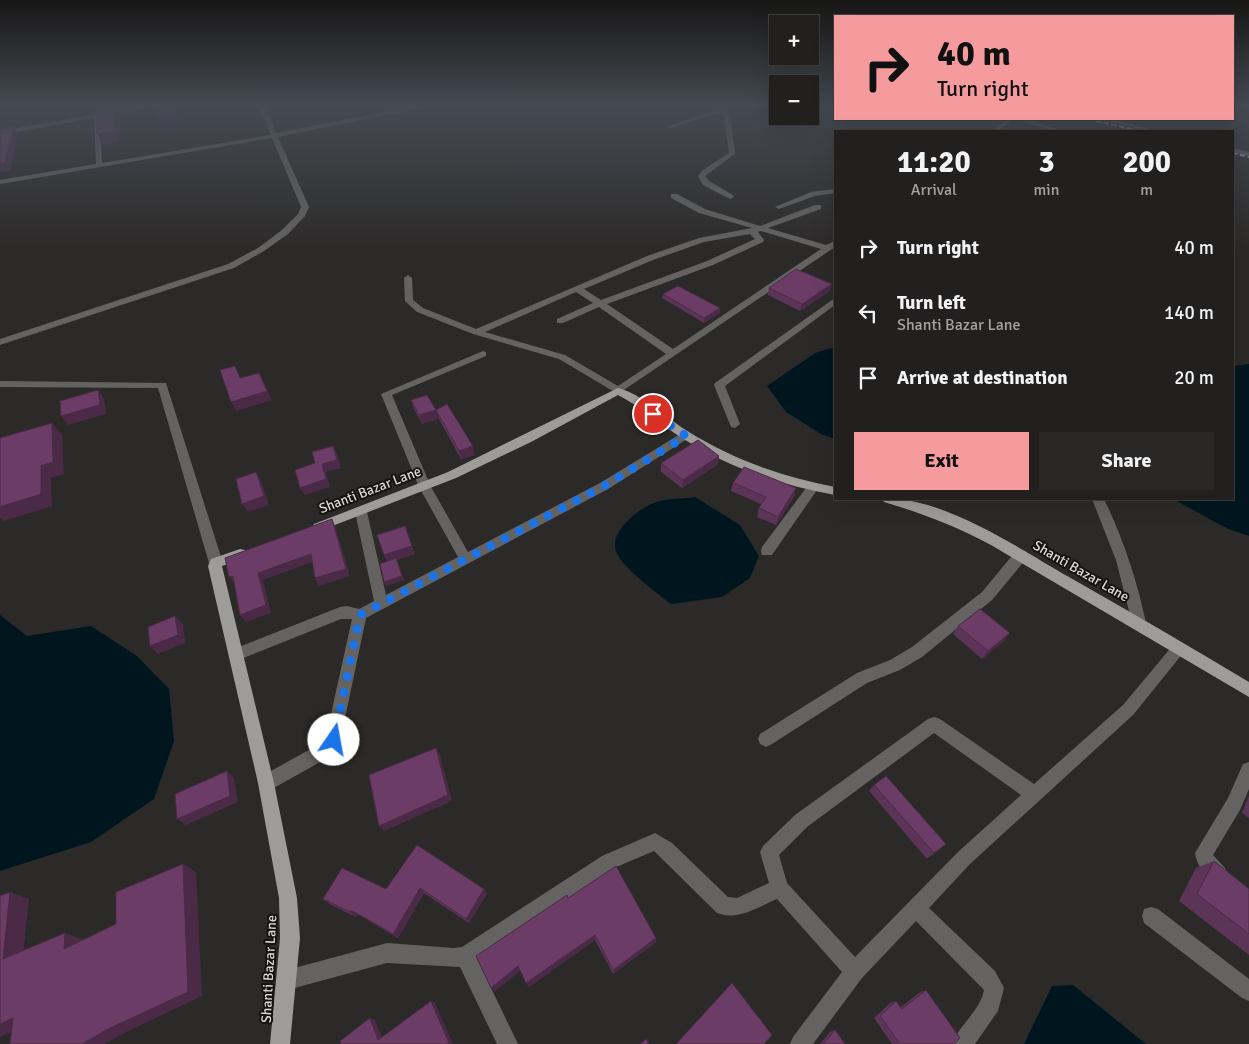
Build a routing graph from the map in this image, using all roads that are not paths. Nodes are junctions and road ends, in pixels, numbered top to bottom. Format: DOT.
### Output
graph roads {
  1 [pos="99,154"];
  2 [pos="167,154"];
  3 [pos="281,154"];
  4 [pos="732,154"];
  5 [pos="99,165"];
  6 [pos="0,182"];
  7 [pos="831,192"];
  8 [pos="674,196"];
  9 [pos="730,197"];
  10 [pos="779,206"];
  11 [pos="818,207"];
  12 [pos="757,230"];
  13 [pos="832,245"];
  14 [pos="408,278"];
  15 [pos="577,288"];
  16 [pos="834,303"];
  17 [pos="602,304"];
  18 [pos="560,321"];
  19 [pos="476,332"];
  20 [pos="0,342"];
  21 [pos="672,353"];
  22 [pos="483,354"];
  23 [pos="0,384"];
  24 [pos="618,391"];
  25 [pos="735,424"];
  26 [pos="686,436"];
  27 [pos="425,487"];
  28 [pos="813,487"];
  29 [pos="834,491"];
  30 [pos="892,500"];
  31 [pos="1098,500"];
  32 [pos="361,512"];
  33 [pos="304,532"];
  34 [pos="258,548"];
  35 [pos="768,551"];
  36 [pos="1021,555"];
  37 [pos="466,559"];
  38 [pos="216,563"];
  39 [pos="381,604"];
  40 [pos="360,615"];
  41 [pos="1139,623"];
  42 [pos="1180,648"];
  43 [pos="236,655"];
  44 [pos="1249,690"];
  45 [pos="766,740"];
  46 [pos="1249,770"];
  47 [pos="266,783"];
  48 [pos="1035,795"];
  49 [pos="1233,885"];
  50 [pos="780,888"];
  51 [pos="916,908"];
  52 [pos="1150,916"];
  53 [pos="465,956"];
  54 [pos="855,971"];
  55 [pos="288,980"];
  56 [pos="1249,991"];
  57 [pos="278,1043"];
  58 [pos="508,1044"];
  59 [pos="800,1044"];
  60 [pos="962,1044"];
  1 -- 5 [label="street"];
  2 -- 5 [label="street"];
  3 -- 20 [label="street"];
  4 -- 9 [label="street"];
  5 -- 6 [label="street"];
  7 -- 10 [label="street"];
  8 -- 12 [label="street"];
  11 -- 12 [label="street"];
  12 -- 13 [label="street"];
  12 -- 15 [label="street"];
  12 -- 17 [label="street"];
  13 -- 21 [label="street"];
  14 -- 19 [label="street"];
  15 -- 17 [label="street"];
  15 -- 19 [label="street"];
  16 -- 25 [label="street"];
  17 -- 18 [label="street"];
  17 -- 21 [label="street"];
  19 -- 24 [label="street"];
  21 -- 24 [label="street"];
  22 -- 27 [label="street"];
  23 -- 38 [label="street"];
  24 -- 26 [label="main road"];
  24 -- 27 [label="main road, Shanti Bazar Lane"];
  26 -- 28 [label="main road"];
  26 -- 37 [label="street"];
  27 -- 32 [label="main road, Shanti Bazar Lane"];
  27 -- 37 [label="street"];
  28 -- 29 [label="main road"];
  28 -- 35 [label="street"];
  30 -- 36 [label="main road, Shanti Bazar Lane"];
  31 -- 41 [label="street"];
  32 -- 33 [label="main road, Shanti Bazar Lane"];
  32 -- 39 [label="street"];
  34 -- 38 [label="main road"];
  36 -- 41 [label="main road, Shanti Bazar Lane"];
  36 -- 45 [label="street"];
  37 -- 39 [label="street"];
  38 -- 43 [label="main road, Shanti Bazar Lane"];
  39 -- 40 [label="street"];
  40 -- 43 [label="street"];
  40 -- 47 [label="street"];
  41 -- 42 [label="main road, Shanti Bazar Lane"];
  42 -- 44 [label="main road, Shanti Bazar Lane"];
  42 -- 48 [label="street"];
  43 -- 47 [label="main road, Shanti Bazar Lane"];
  46 -- 49 [label="street"];
  47 -- 55 [label="main road, Shanti Bazar Lane"];
  48 -- 50 [label="street"];
  48 -- 51 [label="street"];
  50 -- 53 [label="street"];
  50 -- 54 [label="street"];
  51 -- 54 [label="street"];
  51 -- 60 [label="street"];
  52 -- 56 [label="street"];
  53 -- 55 [label="street"];
  53 -- 58 [label="street"];
  54 -- 59 [label="street"];
  55 -- 57 [label="main road, Shanti Bazar Lane"];
}
